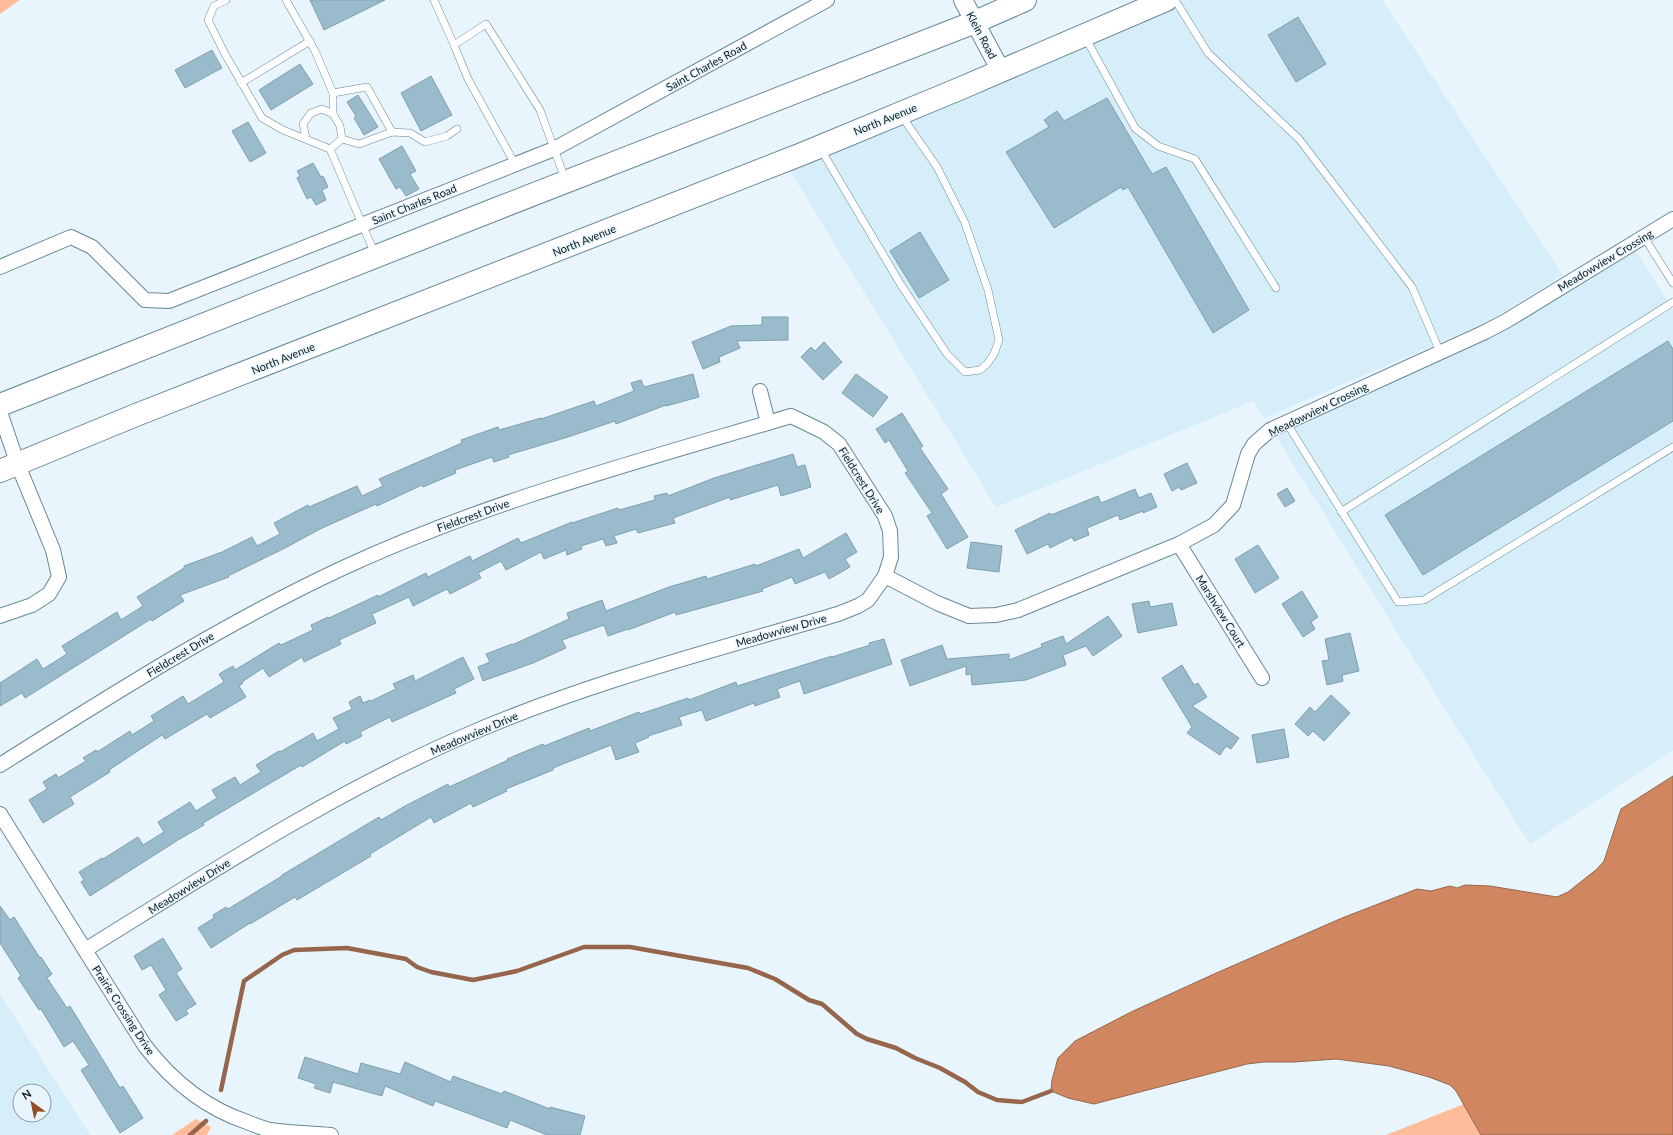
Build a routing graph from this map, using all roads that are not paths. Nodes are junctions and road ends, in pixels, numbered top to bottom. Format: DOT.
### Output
graph roads {
  1 [pos="226,0"];
  2 [pos="286,0"];
  3 [pos="434,0"];
  4 [pos="827,0"];
  5 [pos="963,0"];
  6 [pos="1025,0"];
  7 [pos="1166,0"];
  8 [pos="1175,0"];
  9 [pos="975,22"];
  10 [pos="1084,35"];
  11 [pos="310,41"];
  12 [pos="454,45"];
  13 [pos="1001,71"];
  14 [pos="241,83"];
  15 [pos="333,94"];
  16 [pos="333,114"];
  17 [pos="899,114"];
  18 [pos="457,128"];
  19 [pos="392,132"];
  20 [pos="306,138"];
  21 [pos="342,139"];
  22 [pos="819,146"];
  23 [pos="330,149"];
  24 [pos="554,149"];
  25 [pos="515,164"];
  26 [pos="566,182"];
  27 [pos="1673,219"];
  28 [pos="363,224"];
  29 [pos="1644,237"];
  30 [pos="376,256"];
  31 [pos="0,267"];
  32 [pos="1673,283"];
  33 [pos="1276,288"];
  34 [pos="1673,302"];
  35 [pos="1440,352"];
  36 [pos="760,391"];
  37 [pos="0,405"];
  38 [pos="0,412"];
  39 [pos="1286,422"];
  40 [pos="768,423"];
  41 [pos="1673,447"];
  42 [pos="9,468"];
  43 [pos="1341,512"];
  44 [pos="1180,544"];
  45 [pos="884,576"];
  46 [pos="0,616"];
  47 [pos="1262,678"];
  48 [pos="0,765"];
  49 [pos="0,814"];
  50 [pos="85,950"];
  51 [pos="331,1135"];
  1 -- 14 [label="lane"];
  2 -- 11 [label="lane"];
  3 -- 12 [label="lane"];
  4 -- 24 [label="street, Saint Charles Road"];
  5 -- 9 [label="street, Klein Road"];
  6 -- 9 [label="main road"];
  7 -- 10 [label="main road, North Avenue"];
  8 -- 35 [label="lane"];
  9 -- 13 [label="street, Klein Road"];
  9 -- 26 [label="main road"];
  10 -- 13 [label="main road, North Avenue"];
  10 -- 33 [label="lane"];
  11 -- 14 [label="lane"];
  11 -- 15 [label="lane"];
  12 -- 24 [label="lane"];
  12 -- 25 [label="lane"];
  13 -- 17 [label="main road, North Avenue"];
  14 -- 20 [label="lane"];
  15 -- 16 [label="lane"];
  15 -- 19 [label="lane"];
  16 -- 20 [label="lane"];
  16 -- 21 [label="lane"];
  17 -- 22 [label="main road, North Avenue"];
  17 -- 22 [label="lane"];
  18 -- 19 [label="lane"];
  19 -- 21 [label="lane"];
  20 -- 23 [label="lane"];
  21 -- 23 [label="lane"];
  22 -- 42 [label="main road, North Avenue"];
  23 -- 28 [label="lane"];
  24 -- 25 [label="street, Saint Charles Road"];
  24 -- 26 [label="lane"];
  25 -- 28 [label="street, Saint Charles Road"];
  26 -- 30 [label="main road"];
  27 -- 29 [label="street, Meadowview Crossing"];
  28 -- 30 [label="lane"];
  28 -- 31 [label="street, Saint Charles Road"];
  29 -- 32 [label="lane"];
  29 -- 35 [label="street, Meadowview Crossing"];
  30 -- 37 [label="main road"];
  34 -- 43 [label="lane"];
  35 -- 39 [label="street, Meadowview Crossing"];
  36 -- 40 [label="street"];
  38 -- 42 [label="street"];
  39 -- 43 [label="lane"];
  39 -- 44 [label="street, Meadowview Crossing"];
  40 -- 45 [label="street, Fieldcrest Drive"];
  40 -- 48 [label="street, Fieldcrest Drive"];
  41 -- 43 [label="lane"];
  42 -- 46 [label="street"];
  44 -- 45 [label="street, Meadowview Crossing"];
  44 -- 47 [label="street, Marshview Court"];
  45 -- 50 [label="street, Meadowview Drive"];
  49 -- 50 [label="street, Prairie Crossing Drive"];
  50 -- 51 [label="street, Prairie Crossing Drive"];
}
